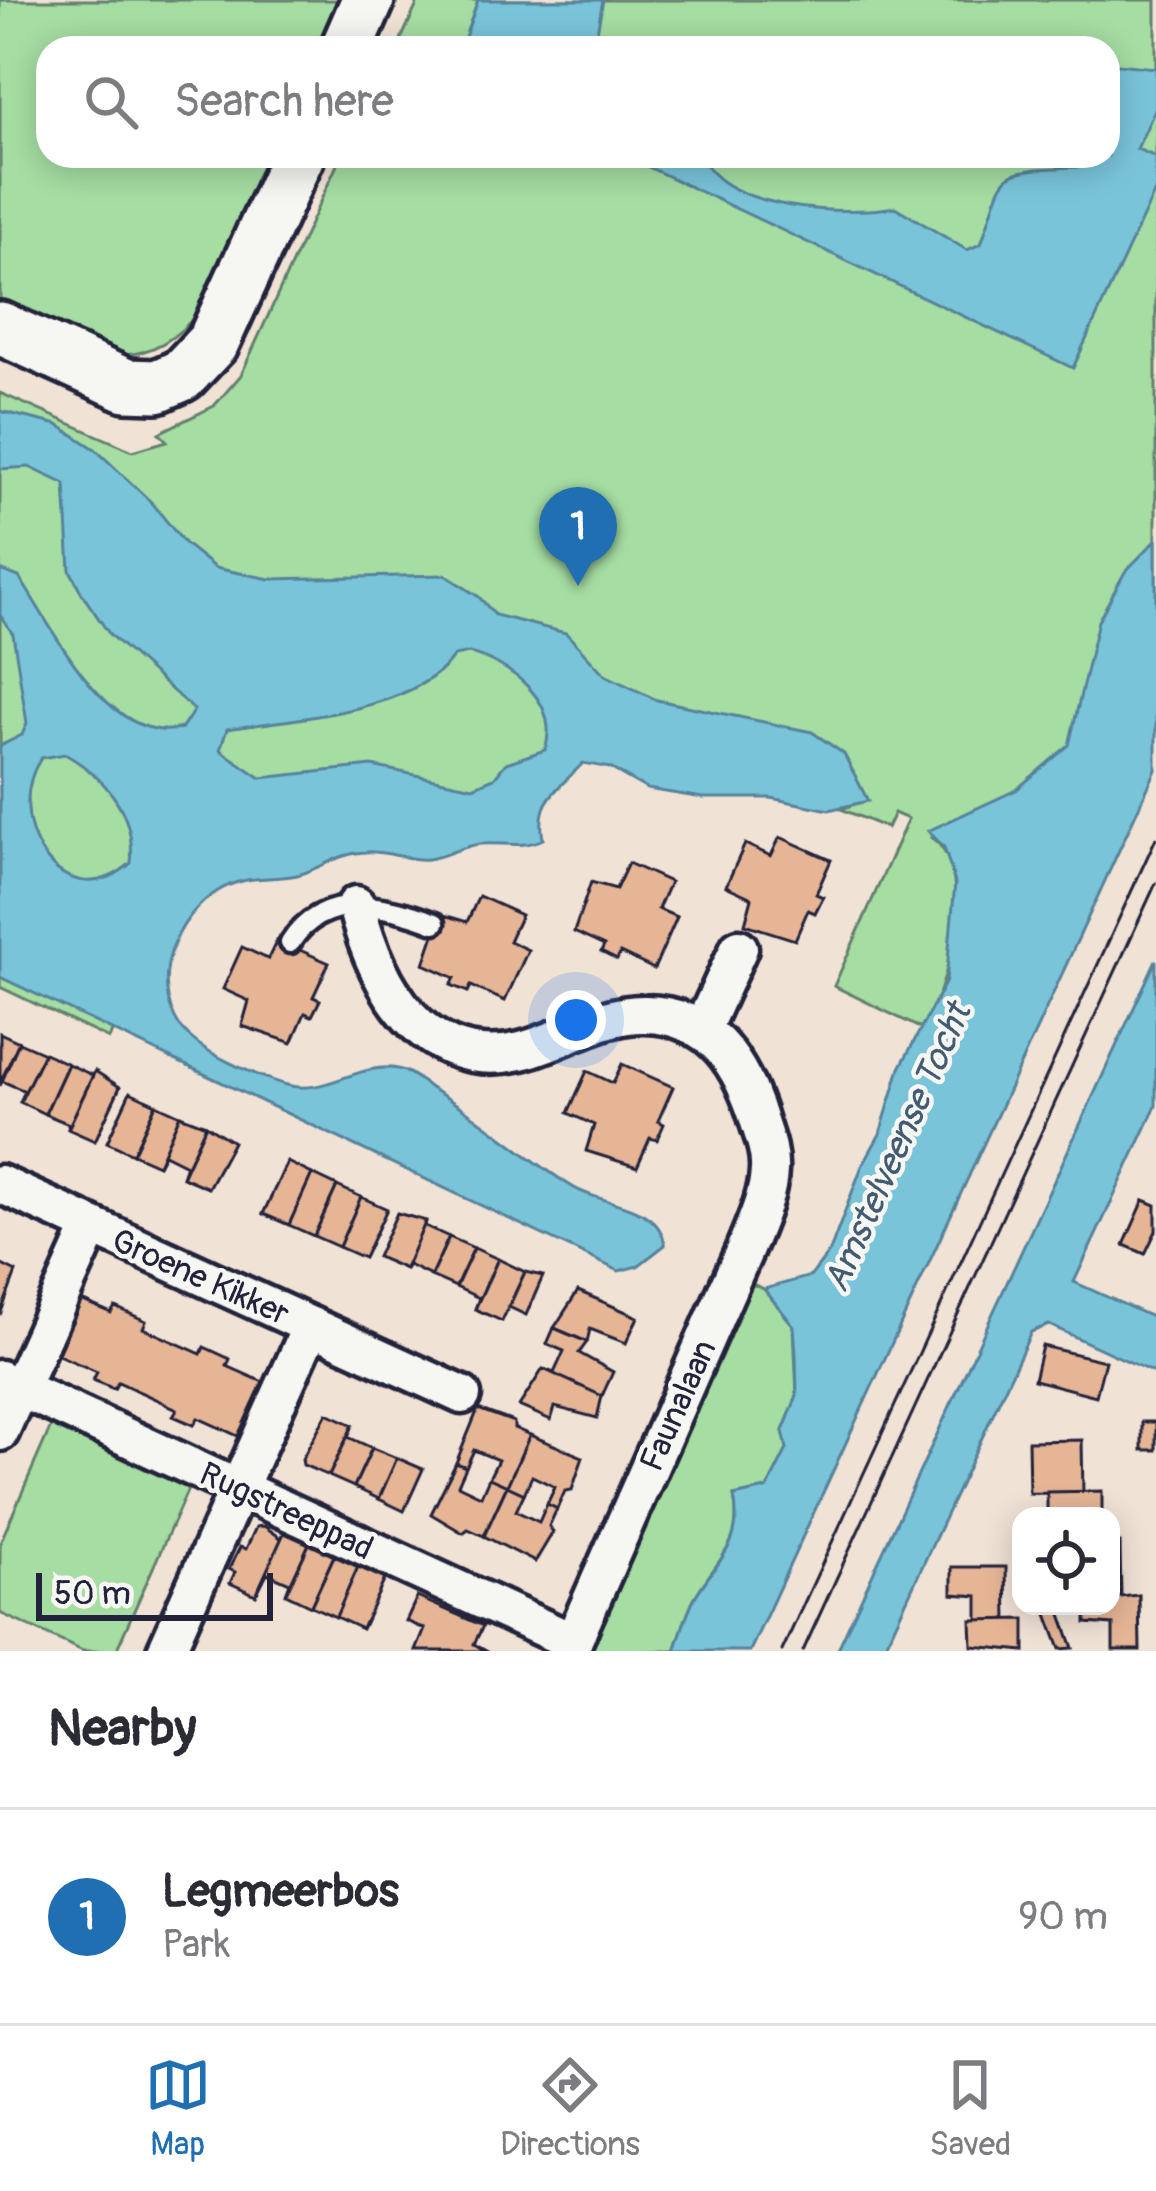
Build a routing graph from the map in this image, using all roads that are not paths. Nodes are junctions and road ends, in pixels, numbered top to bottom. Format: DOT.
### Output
graph roads {
  1 [pos="368,0"];
  2 [pos="352,36"];
  3 [pos="293,168"];
  4 [pos="0,328"];
  5 [pos="356,905"];
  6 [pos="435,922"];
  7 [pos="290,943"];
  8 [pos="739,948"];
  9 [pos="702,1028"];
  10 [pos="0,1184"];
  11 [pos="92,1226"];
  12 [pos="311,1326"];
  13 [pos="10,1383"];
  14 [pos="463,1394"];
  15 [pos="0,1432"];
  16 [pos="238,1488"];
  17 [pos="571,1646"];
  18 [pos="166,1651"];
  1 -- 2 [label="street"];
  3 -- 4 [label="street"];
  5 -- 6 [label="lane"];
  5 -- 7 [label="lane"];
  5 -- 9 [label="street"];
  8 -- 9 [label="street"];
  9 -- 17 [label="street, Faunalaan"];
  10 -- 11 [label="street, Groene Kikker"];
  11 -- 12 [label="street, Groene Kikker"];
  11 -- 13 [label="street, Groene Kikker"];
  12 -- 14 [label="street, Groene Kikker"];
  12 -- 16 [label="street, Groene Kikker"];
  13 -- 15 [label="street, Groene Kikker"];
  13 -- 16 [label="street, Rugstreeppad"];
  16 -- 17 [label="street, Rugstreeppad"];
  16 -- 18 [label="street, Groene Kikker"];
}
